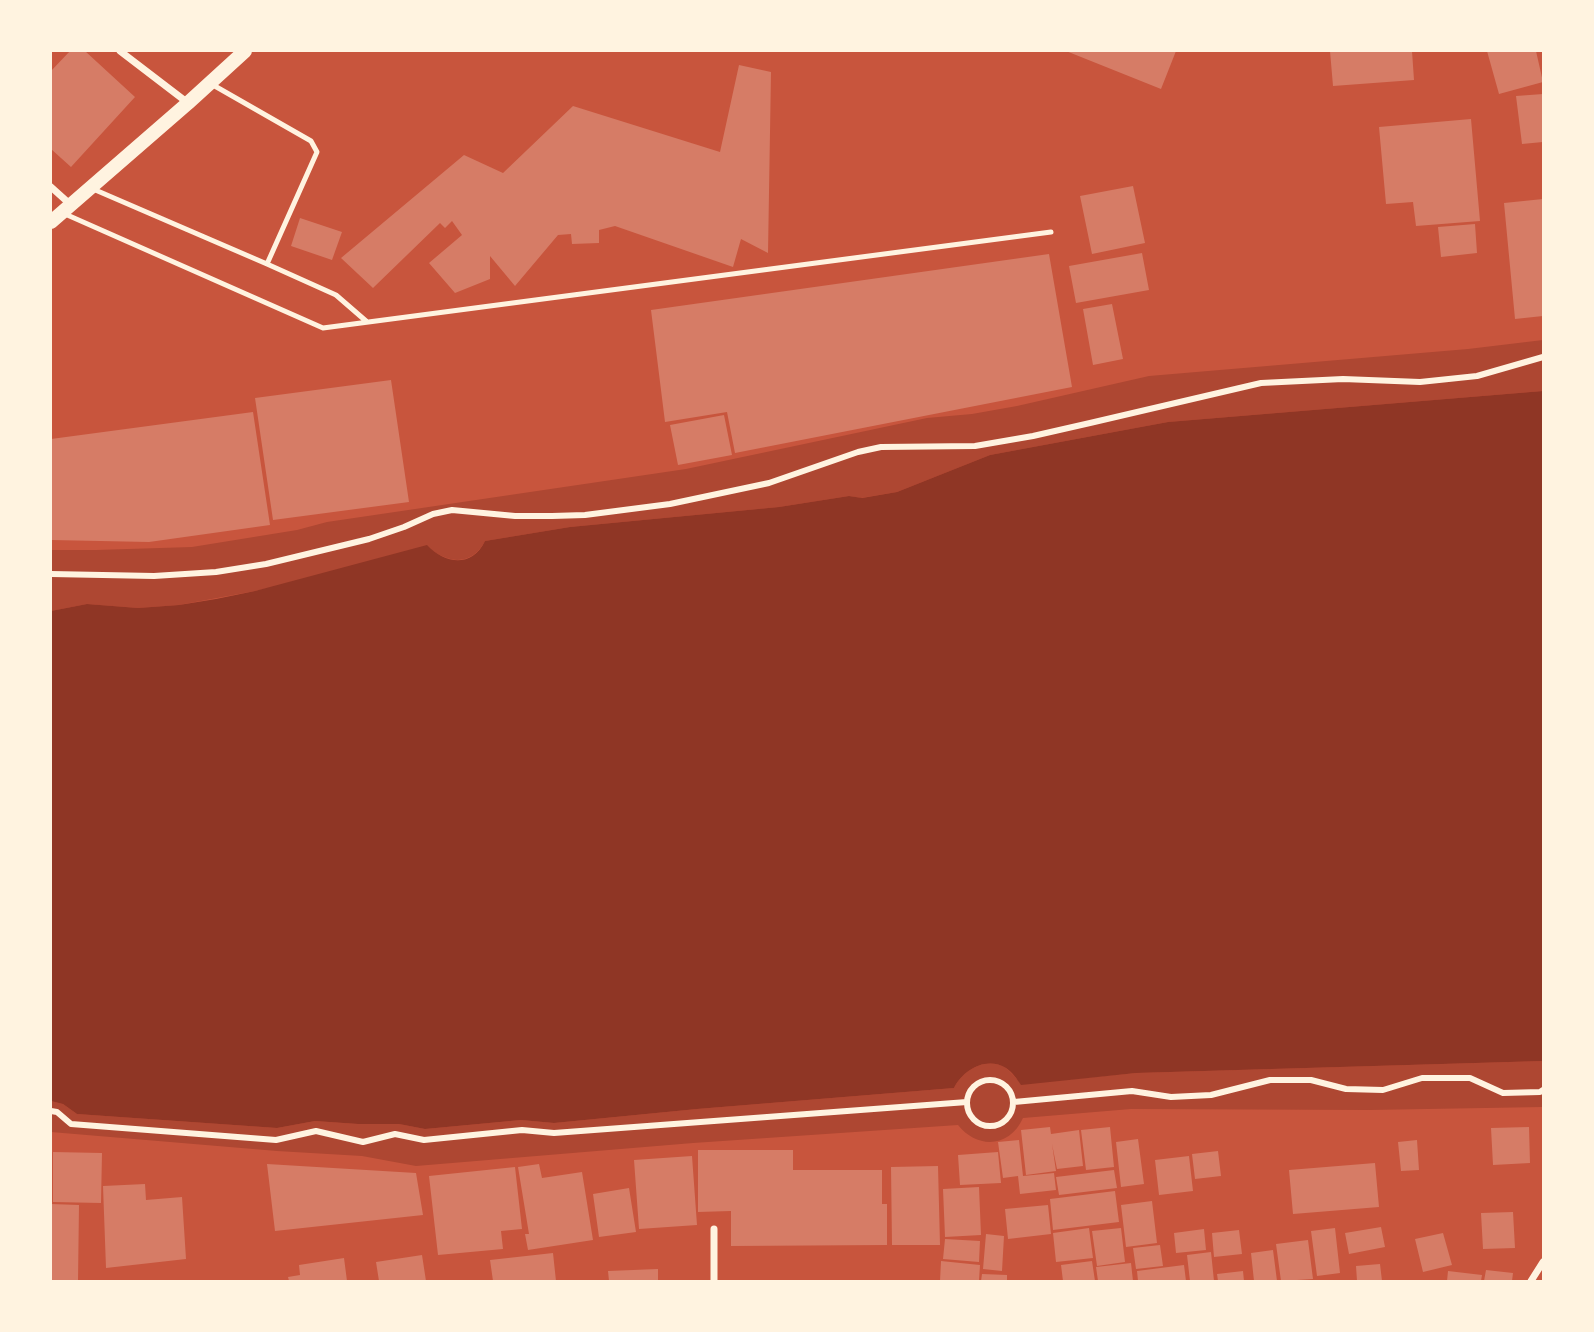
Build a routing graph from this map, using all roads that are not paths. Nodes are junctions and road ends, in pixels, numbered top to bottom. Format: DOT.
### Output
graph roads {
  1 [pos="120,51"];
  2 [pos="245,51"];
  3 [pos="210,83"];
  4 [pos="188,103"];
  5 [pos="51,187"];
  6 [pos="91,188"];
  7 [pos="61,213"];
  8 [pos="1051,232"];
  9 [pos="267,264"];
  10 [pos="366,321"];
  11 [pos="1543,357"];
  12 [pos="51,574"];
  13 [pos="1543,1090"];
  14 [pos="1014,1101"];
  15 [pos="967,1102"];
  16 [pos="51,1111"];
  17 [pos="714,1229"];
  18 [pos="1543,1262"];
  19 [pos="713,1281"];
  20 [pos="1531,1281"];
  1 -- 4 [label="street"];
  2 -- 3 [label="main road"];
  3 -- 4 [label="main road"];
  3 -- 9 [label="lane"];
  4 -- 6 [label="main road"];
  5 -- 7 [label="street"];
  6 -- 7 [label="main road"];
  6 -- 9 [label="lane"];
  7 -- 10 [label="lane"];
  8 -- 10 [label="lane"];
  9 -- 10 [label="lane"];
  11 -- 12 [label="street"];
  13 -- 14 [label="street"];
  14 -- 15 [label="street"];
  14 -- 15 [label="street"];
  15 -- 16 [label="street"];
  17 -- 19 [label="street"];
  18 -- 20 [label="street"];
}
